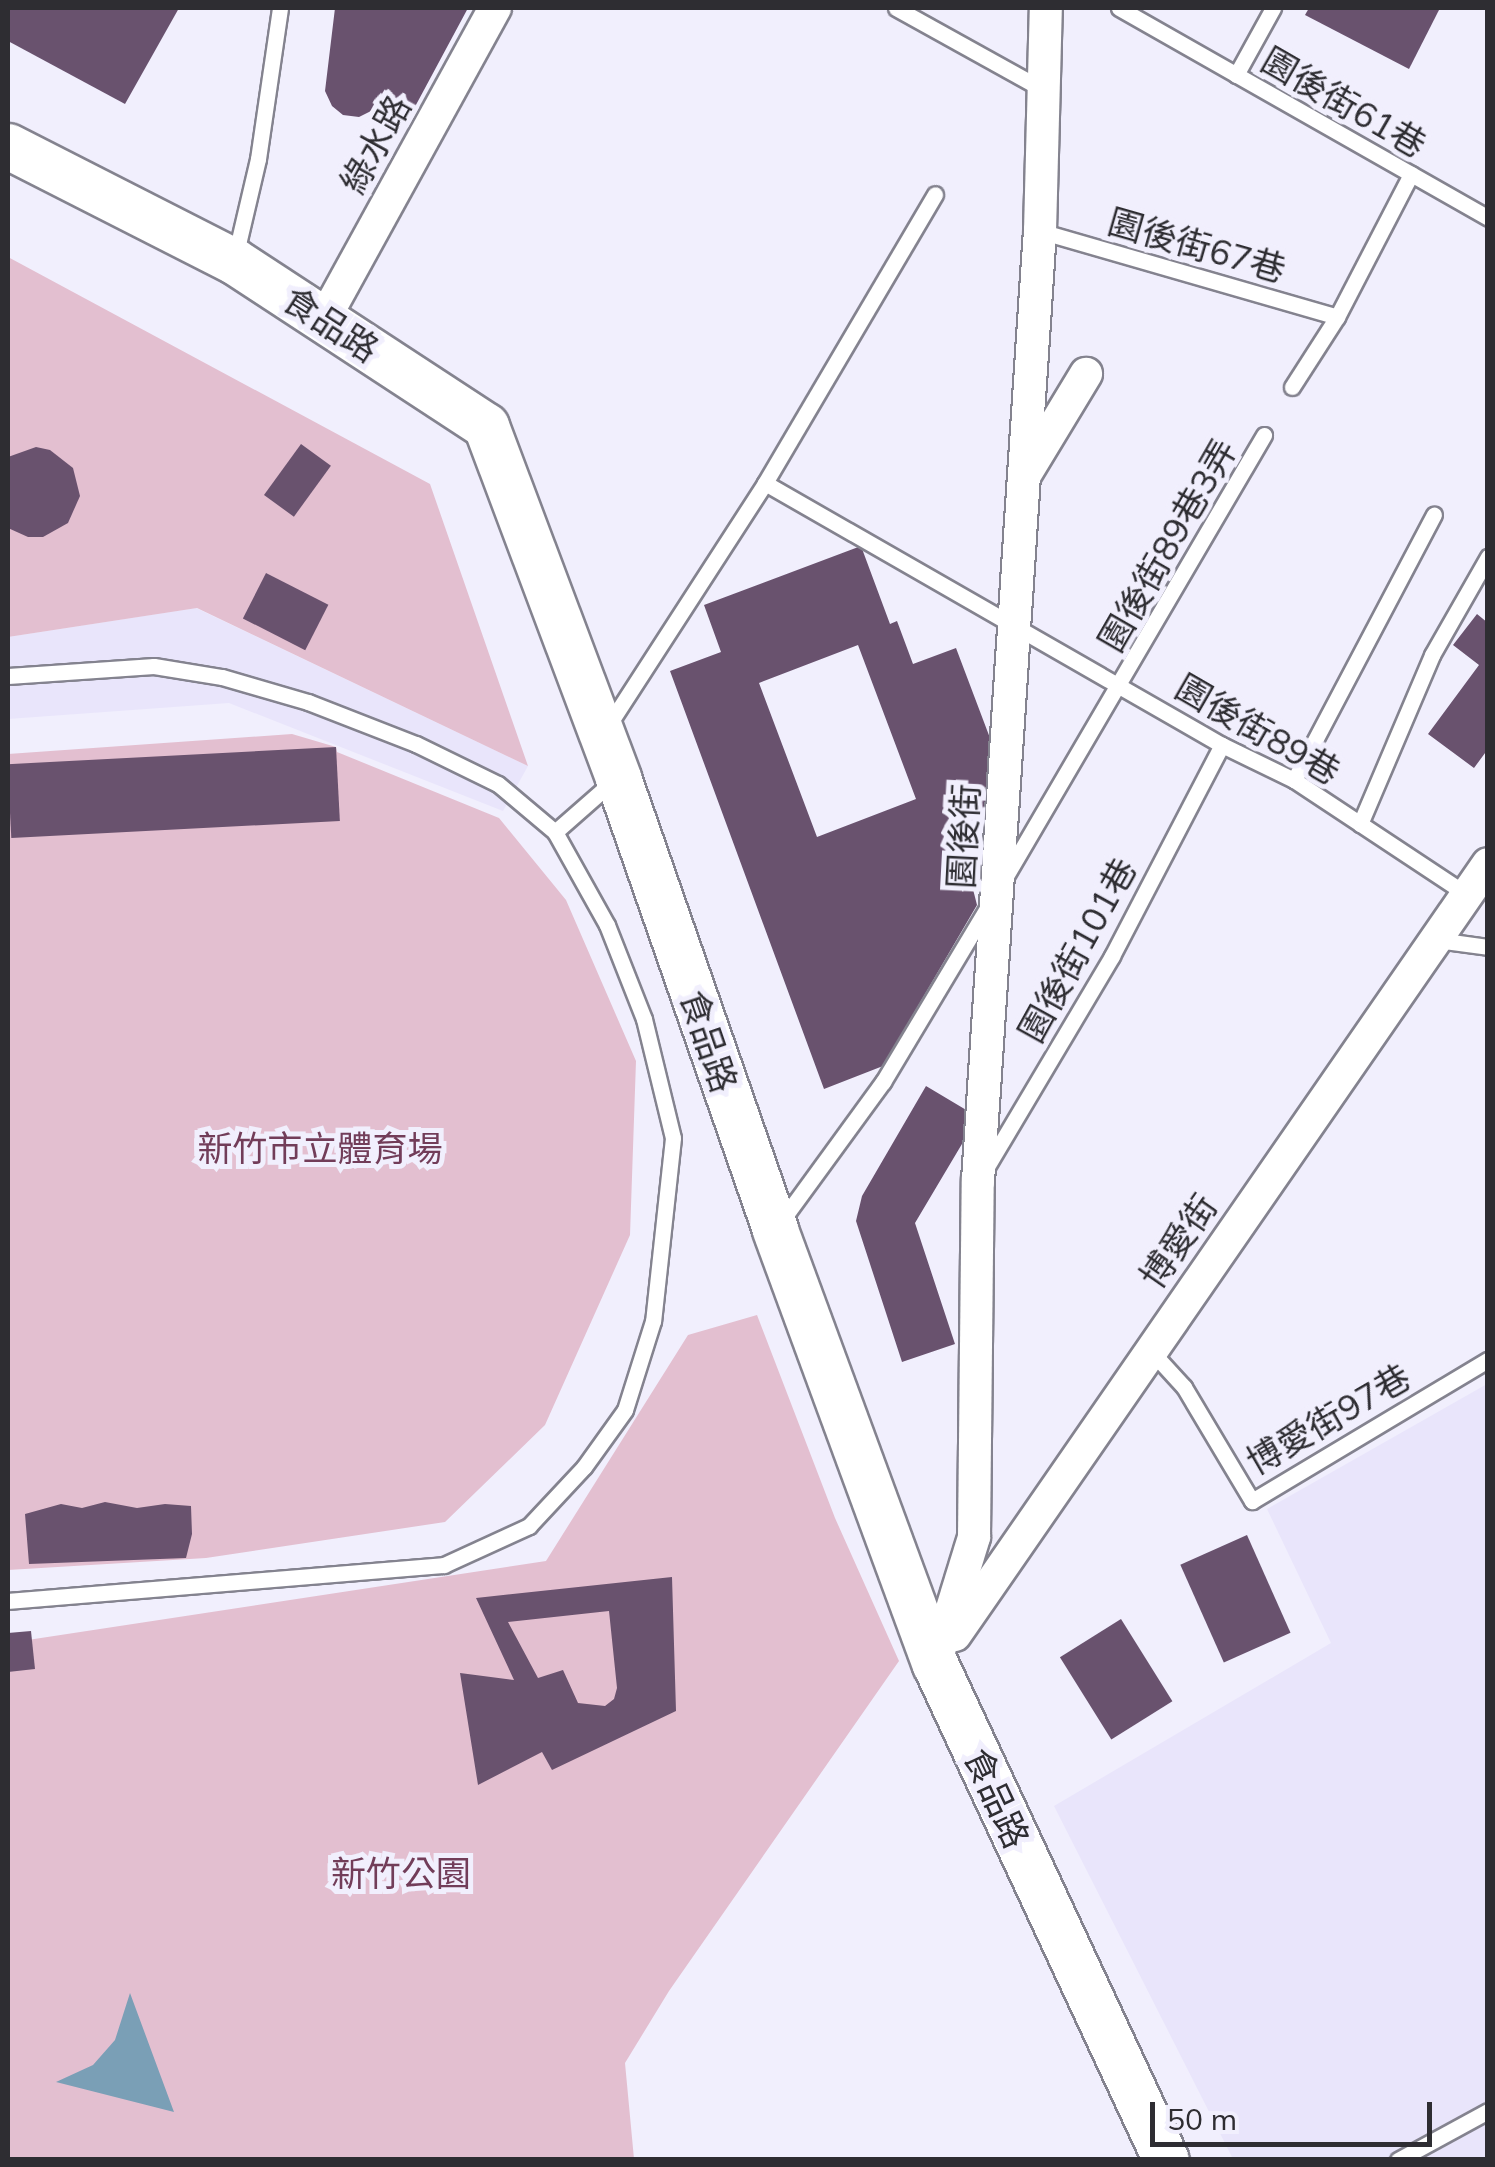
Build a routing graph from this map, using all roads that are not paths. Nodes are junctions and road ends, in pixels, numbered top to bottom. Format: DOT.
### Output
graph roads {
  1 [pos="280,8"];
  2 [pos="496,8"];
  3 [pos="896,8"];
  4 [pos="1046,8"];
  5 [pos="1119,8"];
  6 [pos="1273,8"];
  7 [pos="1236,74"];
  8 [pos="1044,90"];
  9 [pos="8,146"];
  10 [pos="1411,174"];
  11 [pos="936,194"];
  12 [pos="1488,218"];
  13 [pos="1040,231"];
  14 [pos="234,261"];
  15 [pos="1338,316"];
  16 [pos="324,319"];
  17 [pos="1086,374"];
  18 [pos="1292,387"];
  19 [pos="1264,435"];
  20 [pos="1024,477"];
  21 [pos="765,483"];
  22 [pos="1434,515"];
  23 [pos="1488,557"];
  24 [pos="1014,626"];
  25 [pos="8,676"];
  26 [pos="1121,684"];
  27 [pos="601,736"];
  28 [pos="1222,745"];
  29 [pos="618,778"];
  30 [pos="1294,780"];
  31 [pos="1360,824"];
  32 [pos="555,832"];
  33 [pos="1488,864"];
  34 [pos="1000,886"];
  35 [pos="1466,894"];
  36 [pos="1435,940"];
  37 [pos="1488,948"];
  38 [pos="978,1181"];
  39 [pos="774,1230"];
  40 [pos="1151,1351"];
  41 [pos="1488,1360"];
  42 [pos="8,1601"];
  43 [pos="935,1664"];
  44 [pos="1488,2111"];
  45 [pos="1166,2160"];
  46 [pos="1398,2160"];
  1 -- 14 [label="lane"];
  2 -- 16 [label="street, 綠水路"];
  3 -- 8 [label="lane"];
  4 -- 8 [label="street, 園後街"];
  5 -- 7 [label="lane, 園後街61巷"];
  6 -- 7 [label="lane"];
  7 -- 10 [label="lane, 園後街61巷"];
  8 -- 13 [label="street, 園後街"];
  9 -- 14 [label="street, 食品路"];
  10 -- 12 [label="lane, 園後街61巷"];
  10 -- 15 [label="lane"];
  11 -- 21 [label="lane"];
  13 -- 15 [label="lane, 園後街67巷"];
  13 -- 20 [label="street, 園後街"];
  14 -- 16 [label="street, 食品路"];
  15 -- 18 [label="lane"];
  16 -- 27 [label="street, 食品路"];
  17 -- 20 [label="street"];
  19 -- 26 [label="lane, 園後街89巷3弄"];
  20 -- 24 [label="street, 園後街"];
  21 -- 24 [label="lane, 園後街89巷"];
  21 -- 27 [label="lane"];
  22 -- 30 [label="lane"];
  23 -- 31 [label="lane"];
  24 -- 26 [label="lane, 園後街89巷"];
  24 -- 34 [label="street, 園後街"];
  25 -- 32 [label="lane"];
  26 -- 28 [label="lane, 園後街89巷"];
  26 -- 34 [label="lane, 園後街89巷3弄"];
  27 -- 29 [label="street, 食品路"];
  28 -- 30 [label="lane, 園後街89巷"];
  28 -- 38 [label="lane, 園後街101巷"];
  29 -- 32 [label="lane"];
  29 -- 39 [label="street, 食品路"];
  30 -- 31 [label="lane, 園後街89巷"];
  31 -- 35 [label="lane, 園後街89巷"];
  32 -- 42 [label="lane"];
  33 -- 35 [label="street, 博愛街"];
  34 -- 38 [label="street, 園後街"];
  34 -- 39 [label="lane, 園後街89巷3弄"];
  35 -- 36 [label="street, 博愛街"];
  36 -- 37 [label="lane"];
  36 -- 40 [label="street, 博愛街"];
  38 -- 43 [label="street, 園後街"];
  39 -- 43 [label="street, 食品路"];
  40 -- 41 [label="lane, 博愛街97巷"];
  40 -- 43 [label="street, 博愛街"];
  43 -- 45 [label="street, 食品路"];
  44 -- 46 [label="lane"];
}
